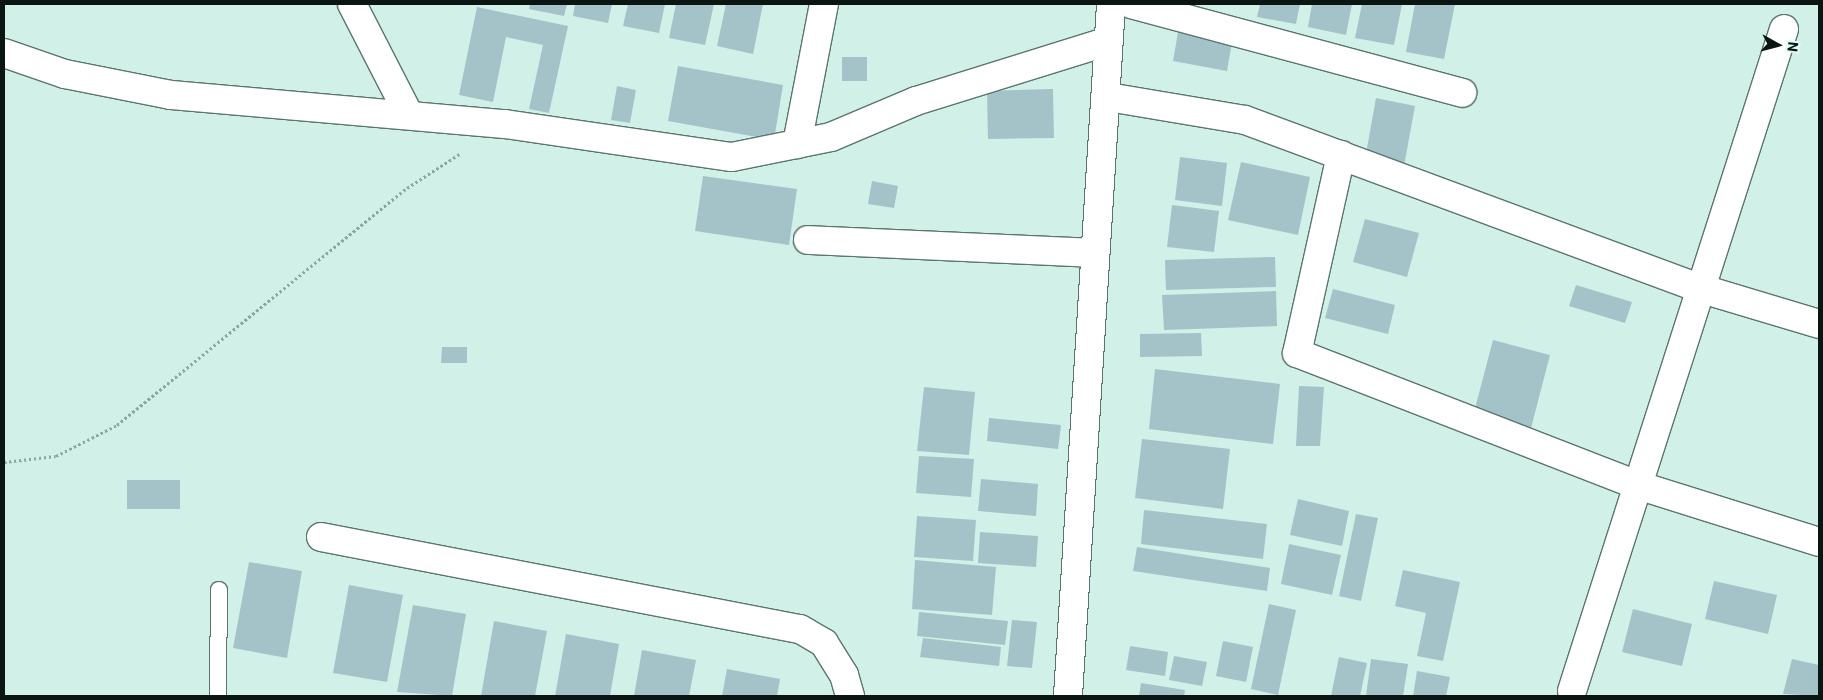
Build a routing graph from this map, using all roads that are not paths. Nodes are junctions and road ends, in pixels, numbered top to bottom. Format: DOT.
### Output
graph roads {
  1 [pos="352,4"];
  2 [pos="824,4"];
  3 [pos="1111,4"];
  4 [pos="1131,4"];
  5 [pos="1784,29"];
  6 [pos="1106,42"];
  7 [pos="4,53"];
  8 [pos="1462,93"];
  9 [pos="1108,97"];
  10 [pos="408,113"];
  11 [pos="797,144"];
  12 [pos="1341,155"];
  13 [pos="808,240"];
  14 [pos="1093,253"];
  15 [pos="1699,288"];
  16 [pos="1819,324"];
  17 [pos="1634,484"];
  18 [pos="321,537"];
  19 [pos="1819,542"];
  20 [pos="219,590"];
  21 [pos="1572,691"];
  22 [pos="218,696"];
  23 [pos="850,696"];
  24 [pos="1068,696"];
  1 -- 10 [label="street"];
  2 -- 11 [label="street"];
  3 -- 6 [label="street"];
  4 -- 8 [label="street"];
  5 -- 15 [label="street"];
  6 -- 9 [label="street"];
  6 -- 11 [label="street"];
  7 -- 10 [label="street"];
  9 -- 12 [label="street"];
  9 -- 14 [label="street"];
  10 -- 11 [label="street"];
  12 -- 15 [label="street"];
  12 -- 17 [label="street"];
  13 -- 14 [label="street"];
  14 -- 24 [label="street"];
  15 -- 16 [label="street"];
  15 -- 17 [label="street"];
  17 -- 19 [label="street"];
  17 -- 21 [label="street"];
  18 -- 23 [label="street"];
  20 -- 22 [label="lane"];
}
